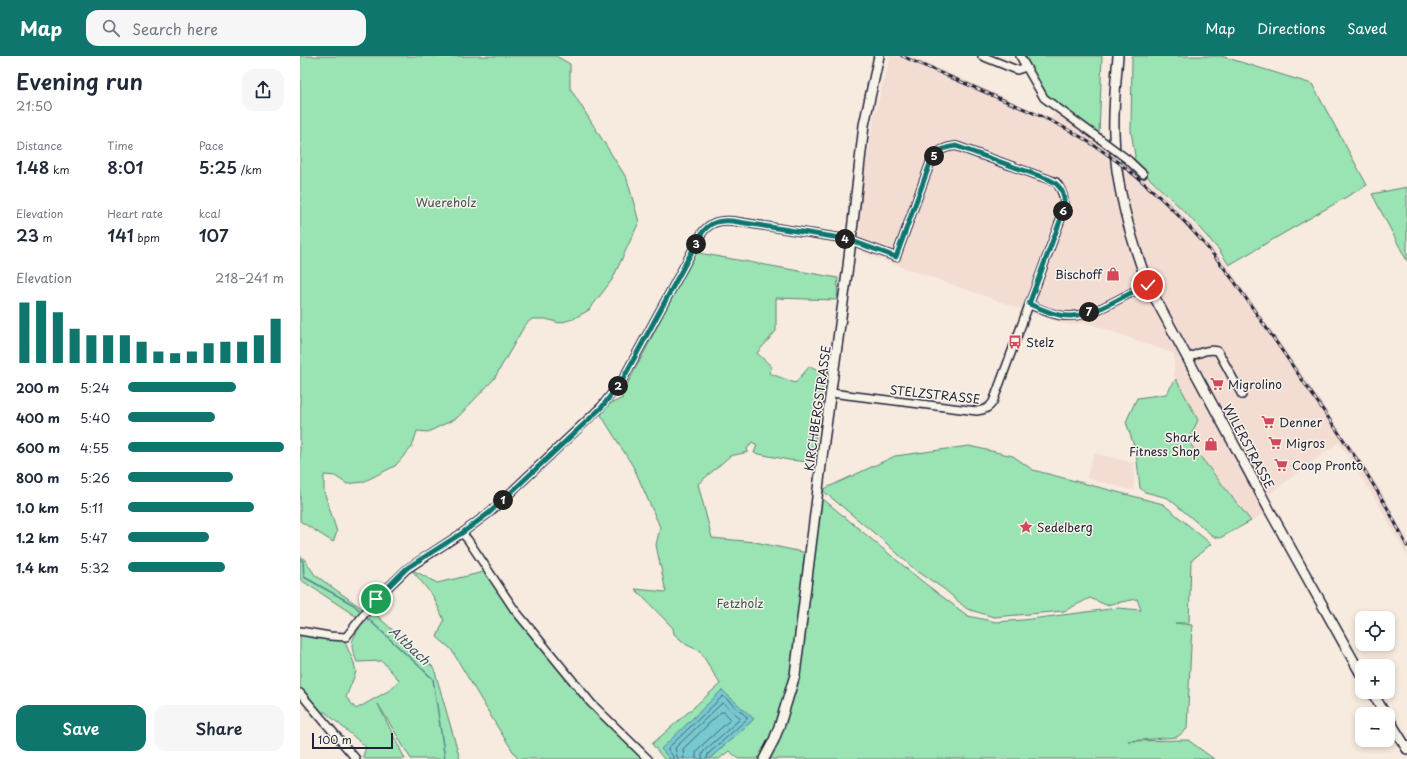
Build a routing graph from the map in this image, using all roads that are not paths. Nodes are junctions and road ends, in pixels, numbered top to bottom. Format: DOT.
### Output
graph roads {
  1 [pos="879,56"];
  2 [pos="982,56"];
  3 [pos="1020,56"];
  4 [pos="1118,56"];
  5 [pos="1026,67"];
  6 [pos="1143,174"];
  7 [pos="851,241"];
  8 [pos="1148,285"];
  9 [pos="1029,304"];
  10 [pos="1187,358"];
  11 [pos="831,393"];
  12 [pos="1242,395"];
  13 [pos="462,533"];
  14 [pos="300,631"];
  15 [pos="1355,663"];
  16 [pos="300,693"];
  17 [pos="1395,729"];
  18 [pos="1407,749"];
  19 [pos="356,759"];
  20 [pos="648,759"];
  21 [pos="764,759"];
  1 -- 7 [label="main road, KIRCHBERGSTRASSE"];
  2 -- 5 [label="street"];
  3 -- 5 [label="street"];
  4 -- 8 [label="main road, WILERSTRASSE"];
  5 -- 6 [label="street, bridge"];
  7 -- 9 [label="street"];
  7 -- 11 [label="main road, KIRCHBERGSTRASSE"];
  7 -- 13 [label="street"];
  8 -- 9 [label="street"];
  8 -- 10 [label="main road, WILERSTRASSE"];
  9 -- 11 [label="street, STELZSTRASSE"];
  10 -- 12 [label="street"];
  10 -- 15 [label="main road, WILERSTRASSE"];
  11 -- 21 [label="main road, KIRCHBERGSTRASSE"];
  13 -- 14 [label="street"];
  13 -- 20 [label="street"];
  16 -- 19 [label="street"];
  17 -- 18 [label="main road"];
}
